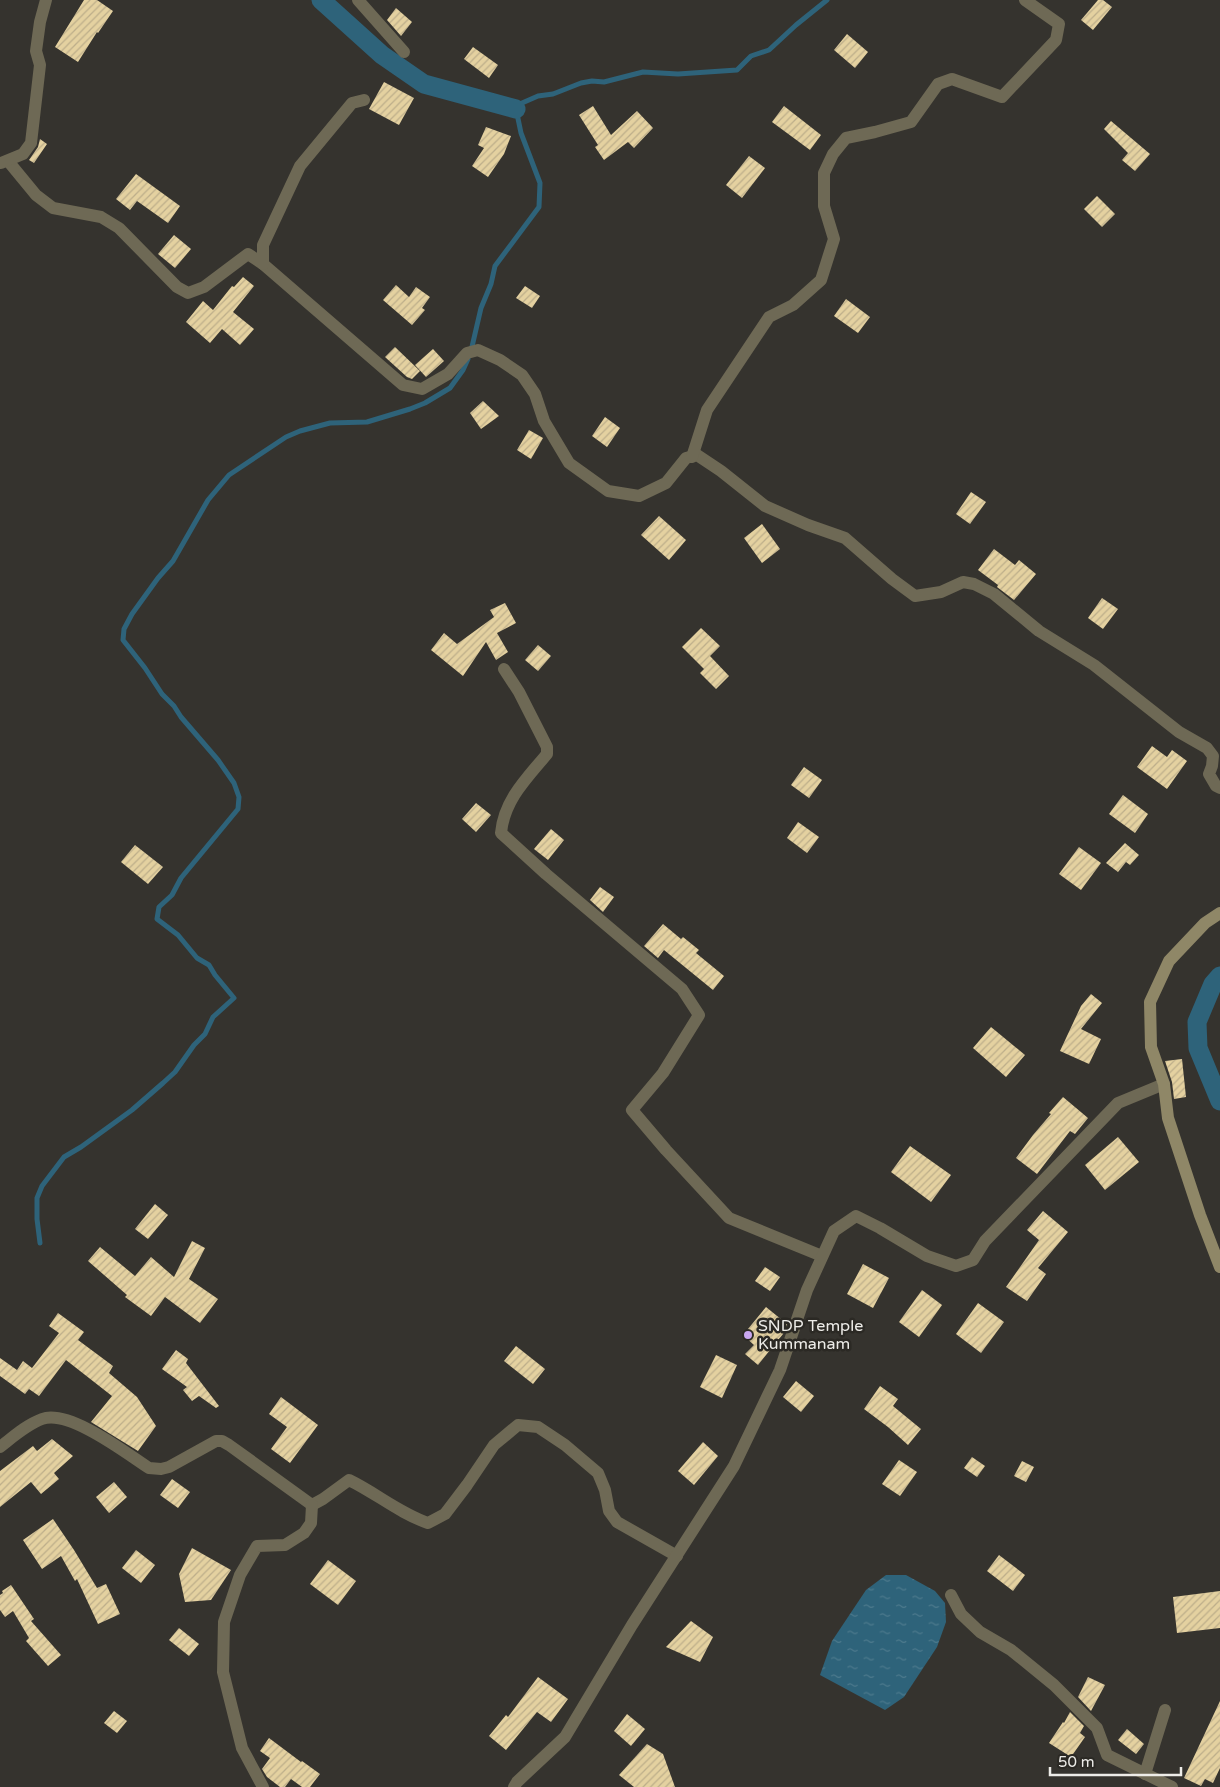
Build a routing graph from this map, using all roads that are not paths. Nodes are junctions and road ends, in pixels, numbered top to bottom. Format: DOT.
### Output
graph roads {
  1 [pos="46,0"];
  2 [pos="358,0"];
  3 [pos="1025,0"];
  4 [pos="404,52"];
  5 [pos="364,100"];
  6 [pos="4,162"];
  7 [pos="263,264"];
  8 [pos="692,457"];
  9 [pos="504,669"];
  10 [pos="1220,788"];
  11 [pos="1220,913"];
  12 [pos="1164,1084"];
  13 [pos="822,1256"];
  14 [pos="1220,1267"];
  15 [pos="0,1447"];
  16 [pos="312,1504"];
  17 [pos="677,1556"];
  18 [pos="951,1595"];
  19 [pos="1165,1710"];
  20 [pos="1145,1774"];
  21 [pos="519,1785"];
  22 [pos="263,1787"];
  23 [pos="1172,1787"];
  1 -- 6 [label="street"];
  2 -- 4 [label="street"];
  3 -- 8 [label="street"];
  5 -- 7 [label="street"];
  6 -- 7 [label="street"];
  7 -- 8 [label="street"];
  8 -- 10 [label="street"];
  9 -- 13 [label="street"];
  11 -- 12 [label="main road"];
  12 -- 13 [label="street"];
  12 -- 14 [label="main road"];
  13 -- 17 [label="street"];
  15 -- 16 [label="street"];
  16 -- 17 [label="street"];
  16 -- 22 [label="street"];
  17 -- 21 [label="street"];
  18 -- 20 [label="street"];
  19 -- 20 [label="street"];
  20 -- 23 [label="street"];
}
